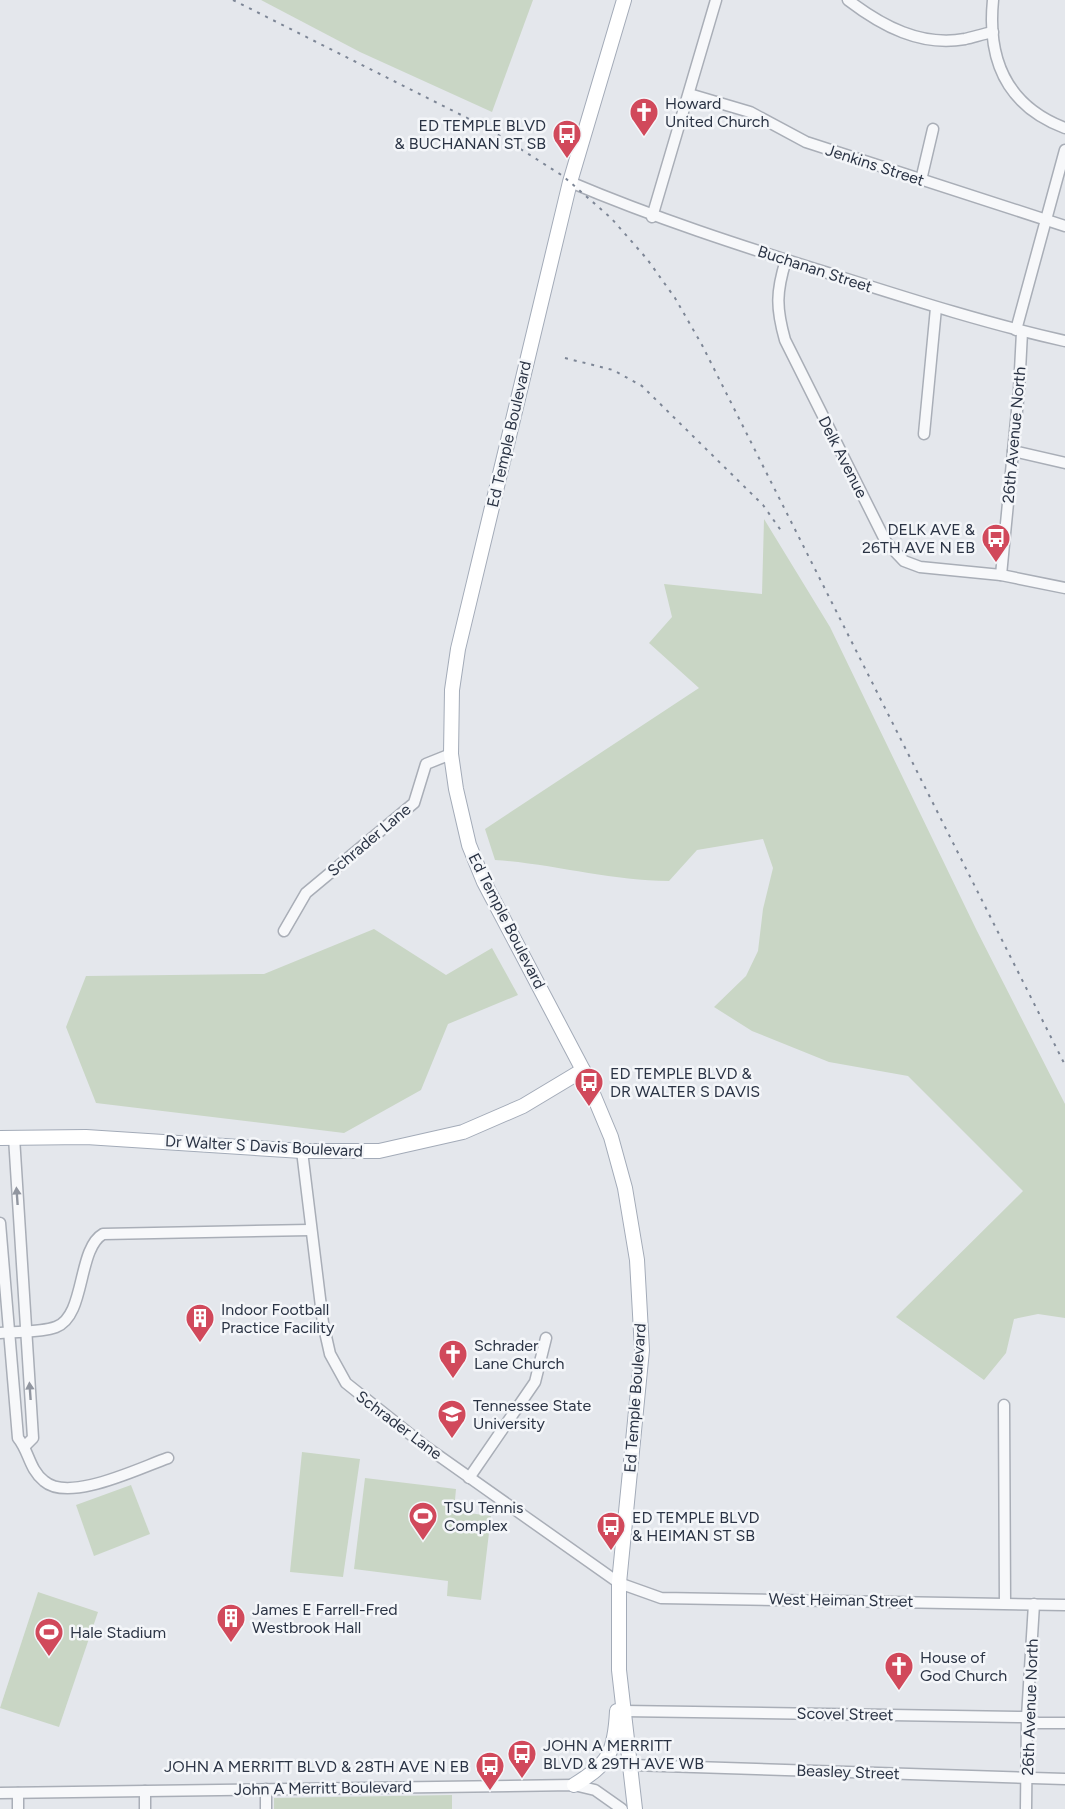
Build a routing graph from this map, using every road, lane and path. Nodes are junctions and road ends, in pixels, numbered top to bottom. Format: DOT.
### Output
graph roads {
  1 [pos="624,0"];
  2 [pos="716,0"];
  3 [pos="848,0"];
  4 [pos="993,0"];
  5 [pos="993,32"];
  6 [pos="689,94"];
  7 [pos="1065,128"];
  8 [pos="933,129"];
  9 [pos="1065,150"];
  10 [pos="921,180"];
  11 [pos="570,182"];
  12 [pos="652,217"];
  13 [pos="1045,219"];
  14 [pos="1065,226"];
  15 [pos="786,260"];
  16 [pos="936,308"];
  17 [pos="1019,331"];
  18 [pos="1065,341"];
  19 [pos="924,434"];
  20 [pos="1013,451"];
  21 [pos="1065,463"];
  22 [pos="1001,575"];
  23 [pos="1065,588"];
  24 [pos="451,754"];
  25 [pos="284,931"];
  26 [pos="583,1070"];
  27 [pos="7,1138"];
  28 [pos="302,1150"];
  29 [pos="0,1223"];
  30 [pos="310,1230"];
  31 [pos="26,1330"];
  32 [pos="4,1332"];
  33 [pos="546,1338"];
  34 [pos="1004,1405"];
  35 [pos="25,1446"];
  36 [pos="168,1458"];
  37 [pos="469,1478"];
  38 [pos="619,1584"];
  39 [pos="1005,1603"];
  40 [pos="1034,1604"];
  41 [pos="1065,1605"];
  42 [pos="618,1670"];
  43 [pos="623,1711"];
  44 [pos="1027,1717"];
  45 [pos="1065,1722"];
  46 [pos="632,1766"];
  47 [pos="1027,1778"];
  48 [pos="1065,1779"];
  49 [pos="574,1785"];
  50 [pos="266,1790"];
  51 [pos="145,1791"];
  52 [pos="0,1793"];
  53 [pos="18,1793"];
  54 [pos="18,1809"];
  55 [pos="145,1809"];
  56 [pos="266,1809"];
  57 [pos="622,1809"];
  58 [pos="635,1809"];
  59 [pos="1026,1809"];
  1 -- 11 [label="main road, Ed Temple Boulevard"];
  2 -- 6 [label="street"];
  3 -- 5 [label="street"];
  4 -- 5 [label="street"];
  5 -- 7 [label="street"];
  6 -- 10 [label="street, Jenkins Street"];
  6 -- 12 [label="street"];
  8 -- 10 [label="street"];
  9 -- 13 [label="street, 26th Avenue North"];
  10 -- 13 [label="street, Jenkins Street"];
  11 -- 12 [label="street, Buchanan Street"];
  11 -- 24 [label="main road, Ed Temple Boulevard"];
  12 -- 15 [label="street, Buchanan Street"];
  13 -- 14 [label="street, Jenkins Street"];
  13 -- 17 [label="street, 26th Avenue North"];
  15 -- 16 [label="street, Buchanan Street"];
  15 -- 22 [label="street, Delk Avenue"];
  16 -- 17 [label="street, Buchanan Street"];
  16 -- 19 [label="street"];
  17 -- 18 [label="street, Buchanan Street"];
  17 -- 20 [label="street, 26th Avenue North"];
  20 -- 21 [label="street"];
  20 -- 22 [label="street, 26th Avenue North"];
  22 -- 23 [label="street, Delk Avenue"];
  24 -- 25 [label="street, Schrader Lane"];
  24 -- 26 [label="main road, Ed Temple Boulevard"];
  26 -- 28 [label="main road, Dr Walter S Davis Boulevard"];
  26 -- 38 [label="main road, Ed Temple Boulevard"];
  27 -- 28 [label="main road, Dr Walter S Davis Boulevard"];
  31 -- 27 [label="street, one-way"];
  28 -- 30 [label="street, Schrader Lane"];
  29 -- 32 [label="street"];
  30 -- 31 [label="street"];
  30 -- 37 [label="street, Schrader Lane"];
  31 -- 32 [label="street"];
  35 -- 31 [label="street, one-way"];
  32 -- 35 [label="street"];
  33 -- 37 [label="street"];
  34 -- 39 [label="street"];
  35 -- 36 [label="street"];
  37 -- 38 [label="street, Schrader Lane"];
  38 -- 39 [label="street, West Heiman Street"];
  38 -- 42 [label="main road, Ed Temple Boulevard"];
  39 -- 40 [label="street, West Heiman Street"];
  40 -- 41 [label="street, West Heiman Street"];
  40 -- 44 [label="street, 26th Avenue North"];
  42 -- 43 [label="main road, Ed Temple Boulevard"];
  42 -- 49 [label="main road"];
  43 -- 44 [label="street, Scovel Street"];
  43 -- 46 [label="main road, Ed Temple Boulevard"];
  44 -- 45 [label="street, Scovel Street"];
  44 -- 47 [label="street, 26th Avenue North"];
  46 -- 47 [label="street, Beasley Street"];
  46 -- 58 [label="main road, Ed Temple Boulevard"];
  47 -- 48 [label="street, Beasley Street"];
  47 -- 59 [label="street, 26th Avenue North"];
  49 -- 50 [label="street, John A Merritt Boulevard"];
  49 -- 57 [label="street, John A Merritt Boulevard"];
  50 -- 51 [label="street, John A Merritt Boulevard"];
  50 -- 56 [label="street"];
  51 -- 53 [label="street, John A Merritt Boulevard"];
  51 -- 55 [label="street"];
  52 -- 53 [label="street, John A Merritt Boulevard"];
  53 -- 54 [label="street"];
}
